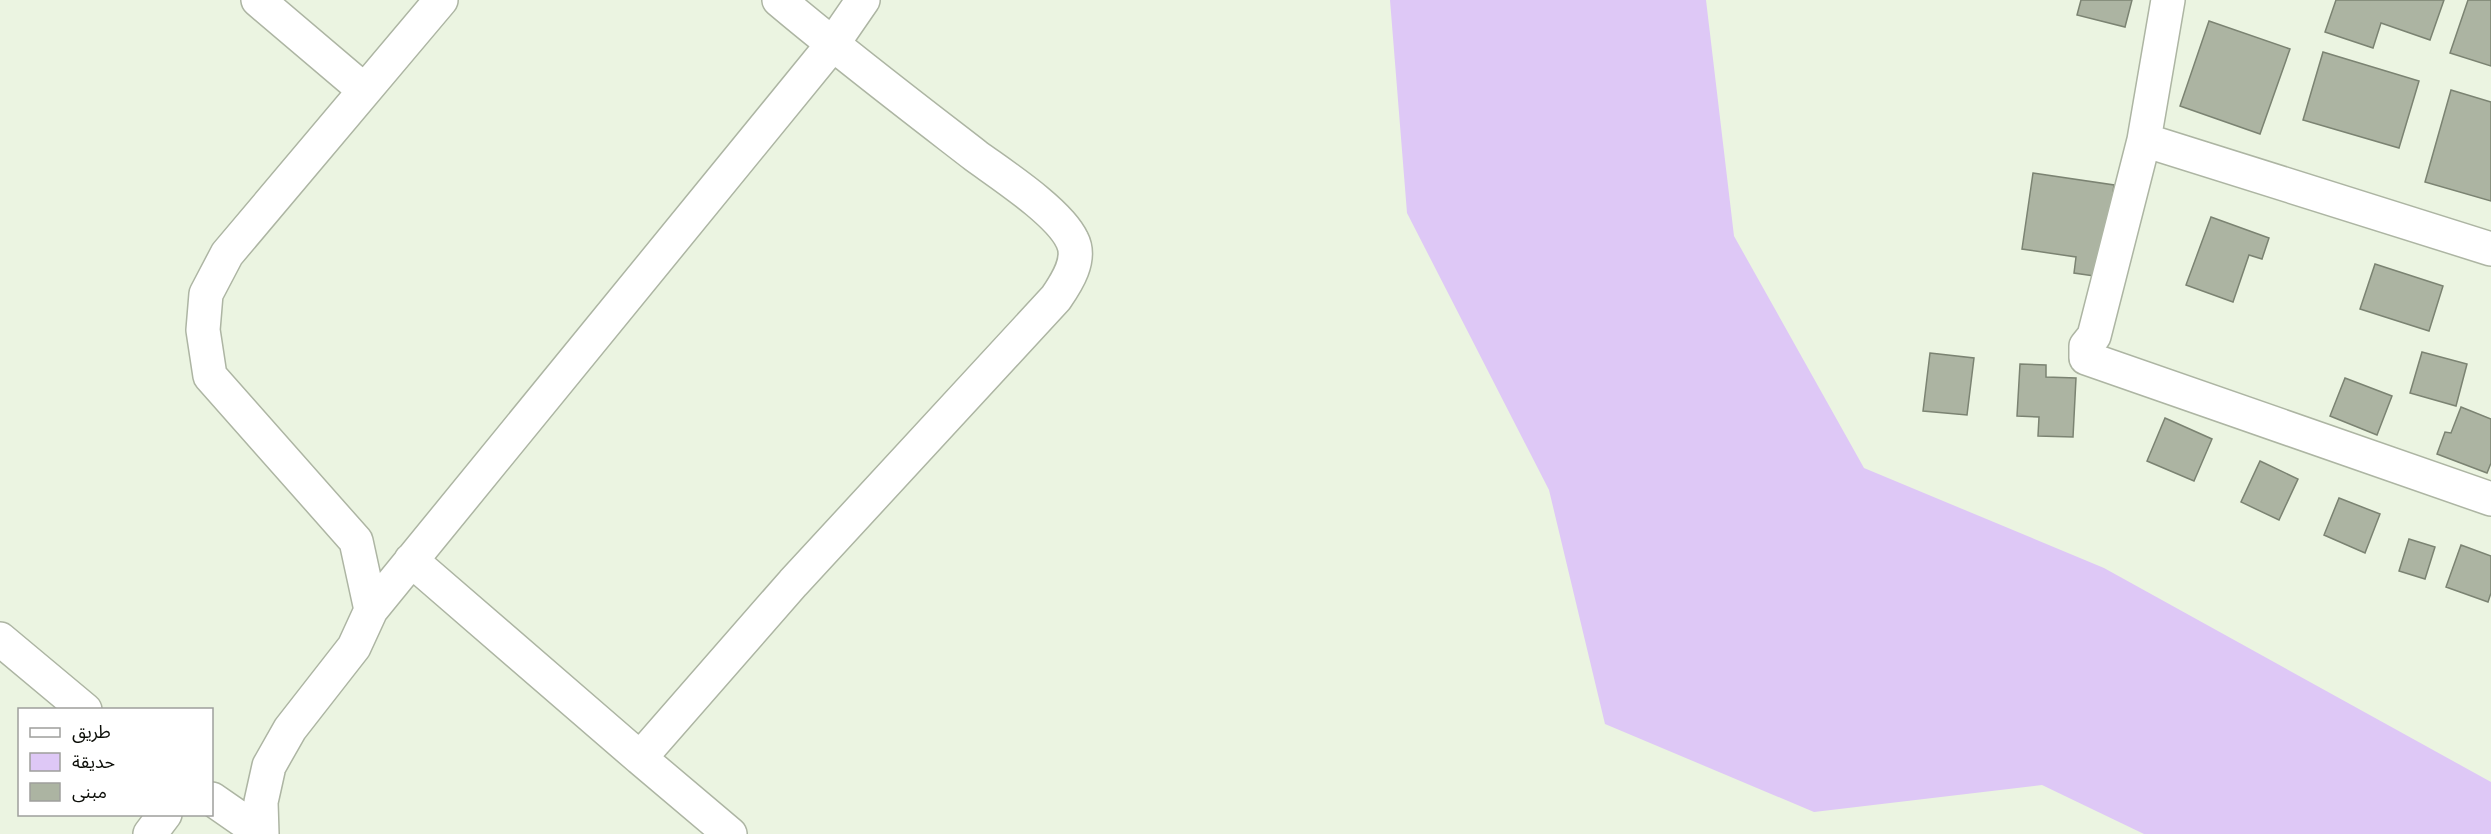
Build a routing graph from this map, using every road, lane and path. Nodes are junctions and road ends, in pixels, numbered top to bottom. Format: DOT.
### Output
graph roads {
  1 [pos="258,0"];
  2 [pos="441,0"];
  3 [pos="779,0"];
  4 [pos="863,0"];
  5 [pos="2168,0"];
  6 [pos="831,45"];
  7 [pos="364,90"];
  8 [pos="2144,140"];
  9 [pos="2491,249"];
  10 [pos="2491,499"];
  11 [pos="411,560"];
  12 [pos="370,610"];
  13 [pos="0,639"];
  14 [pos="83,708"];
  15 [pos="640,758"];
  16 [pos="213,800"];
  17 [pos="164,816"];
  18 [pos="150,834"];
  19 [pos="262,834"];
  20 [pos="730,834"];
  1 -- 7 [label="street"];
  2 -- 7 [label="street"];
  3 -- 6 [label="street"];
  4 -- 6 [label="street"];
  5 -- 8 [label="street"];
  6 -- 11 [label="street"];
  6 -- 15 [label="street"];
  7 -- 12 [label="street"];
  8 -- 9 [label="street"];
  8 -- 10 [label="street"];
  11 -- 12 [label="street"];
  11 -- 15 [label="street"];
  12 -- 19 [label="street"];
  13 -- 14 [label="street"];
  15 -- 20 [label="street"];
  16 -- 19 [label="street"];
  17 -- 18 [label="street"];
}
